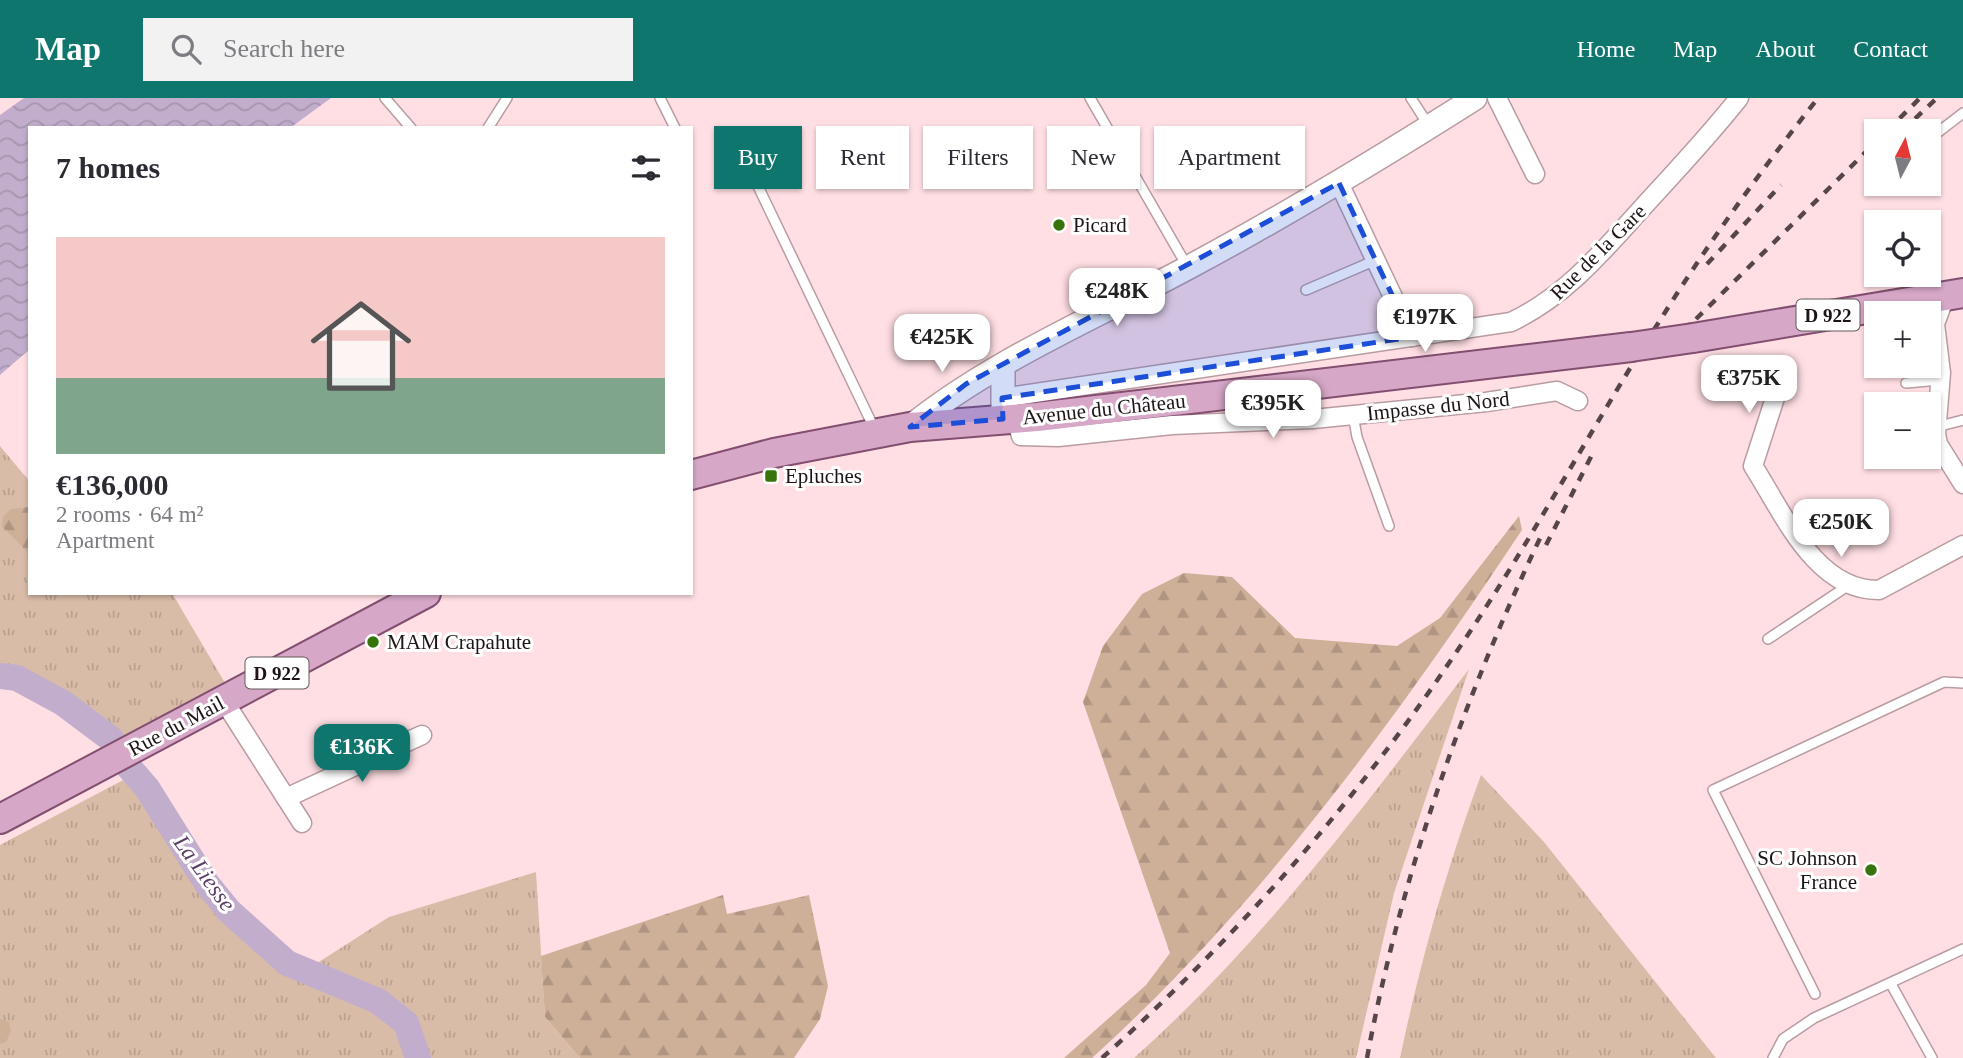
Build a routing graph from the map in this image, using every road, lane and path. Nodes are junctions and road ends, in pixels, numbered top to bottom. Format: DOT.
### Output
graph roads {
  1 [pos="385,98"];
  2 [pos="507,98"];
  3 [pos="660,98"];
  4 [pos="1090,98"];
  5 [pos="1411,98"];
  6 [pos="1475,98"];
  7 [pos="1497,98"];
  8 [pos="1739,98"];
  9 [pos="1963,113"];
  10 [pos="409,126"];
  11 [pos="489,126"];
  12 [pos="673,126"];
  13 [pos="1430,127"];
  14 [pos="1941,130"];
  15 [pos="1535,174"];
  16 [pos="1339,183"];
  17 [pos="759,189"];
  18 [pos="1376,260"];
  19 [pos="1188,267"];
  20 [pos="1306,290"];
  21 [pos="1958,294"];
  22 [pos="1941,304"];
  23 [pos="1864,320"];
  24 [pos="1412,337"];
  25 [pos="1003,367"];
  26 [pos="1782,376"];
  27 [pos="982,377"];
  28 [pos="1940,380"];
  29 [pos="1906,383"];
  30 [pos="1939,392"];
  31 [pos="1578,401"];
  32 [pos="1007,412"];
  33 [pos="1353,415"];
  34 [pos="1963,420"];
  35 [pos="969,422"];
  36 [pos="1941,426"];
  37 [pos="910,427"];
  38 [pos="876,433"];
  39 [pos="1941,449"];
  40 [pos="693,474"];
  41 [pos="1963,484"];
  42 [pos="1389,526"];
  43 [pos="1963,545"];
  44 [pos="1849,585"];
  45 [pos="422,595"];
  46 [pos="1768,639"];
  47 [pos="1963,683"];
  48 [pos="224,701"];
  49 [pos="422,735"];
  50 [pos="286,798"];
  51 [pos="0,818"];
  52 [pos="302,823"];
  53 [pos="1963,949"];
  54 [pos="1891,984"];
  55 [pos="1815,995"];
  56 [pos="1773,1058"];
  57 [pos="1932,1058"];
  1 -- 10 [label="lane"];
  2 -- 11 [label="lane"];
  3 -- 12 [label="lane"];
  4 -- 19 [label="lane"];
  5 -- 13 [label="lane"];
  6 -- 13 [label="street"];
  7 -- 15 [label="street"];
  8 -- 24 [label="street, Rue de la Gare"];
  9 -- 14 [label="lane"];
  13 -- 16 [label="street"];
  16 -- 18 [label="street"];
  16 -- 19 [label="street"];
  17 -- 38 [label="lane"];
  18 -- 20 [label="lane"];
  18 -- 24 [label="street"];
  19 -- 25 [label="street"];
  21 -- 22 [label="main road, D 922"];
  23 -- 32 [label="main road, Avenue du Château / D 922, bridge"];
  24 -- 32 [label="street, Rue de la Gare"];
  25 -- 27 [label="street"];
  25 -- 32 [label="street"];
  26 -- 44 [label="street"];
  27 -- 35 [label="street"];
  27 -- 37 [label="street"];
  28 -- 29 [label="lane"];
  28 -- 30 [label="street"];
  31 -- 33 [label="street, Impasse du Nord"];
  32 -- 33 [label="street, Impasse du Nord"];
  32 -- 35 [label="main road, Avenue du Château / D 922"];
  33 -- 42 [label="lane"];
  34 -- 36 [label="lane"];
  35 -- 37 [label="main road, Avenue du Château / D 922"];
  37 -- 38 [label="main road, D 922"];
  38 -- 40 [label="main road, D 922"];
  39 -- 41 [label="street"];
  43 -- 44 [label="street"];
  44 -- 46 [label="lane"];
  45 -- 48 [label="main road, Rue du Mail / D 922"];
  47 -- 55 [label="lane"];
  48 -- 50 [label="street"];
  48 -- 51 [label="main road, Rue du Mail / D 922"];
  49 -- 50 [label="street"];
  50 -- 52 [label="street"];
  53 -- 54 [label="lane"];
  54 -- 56 [label="lane"];
  54 -- 57 [label="lane"];
}
